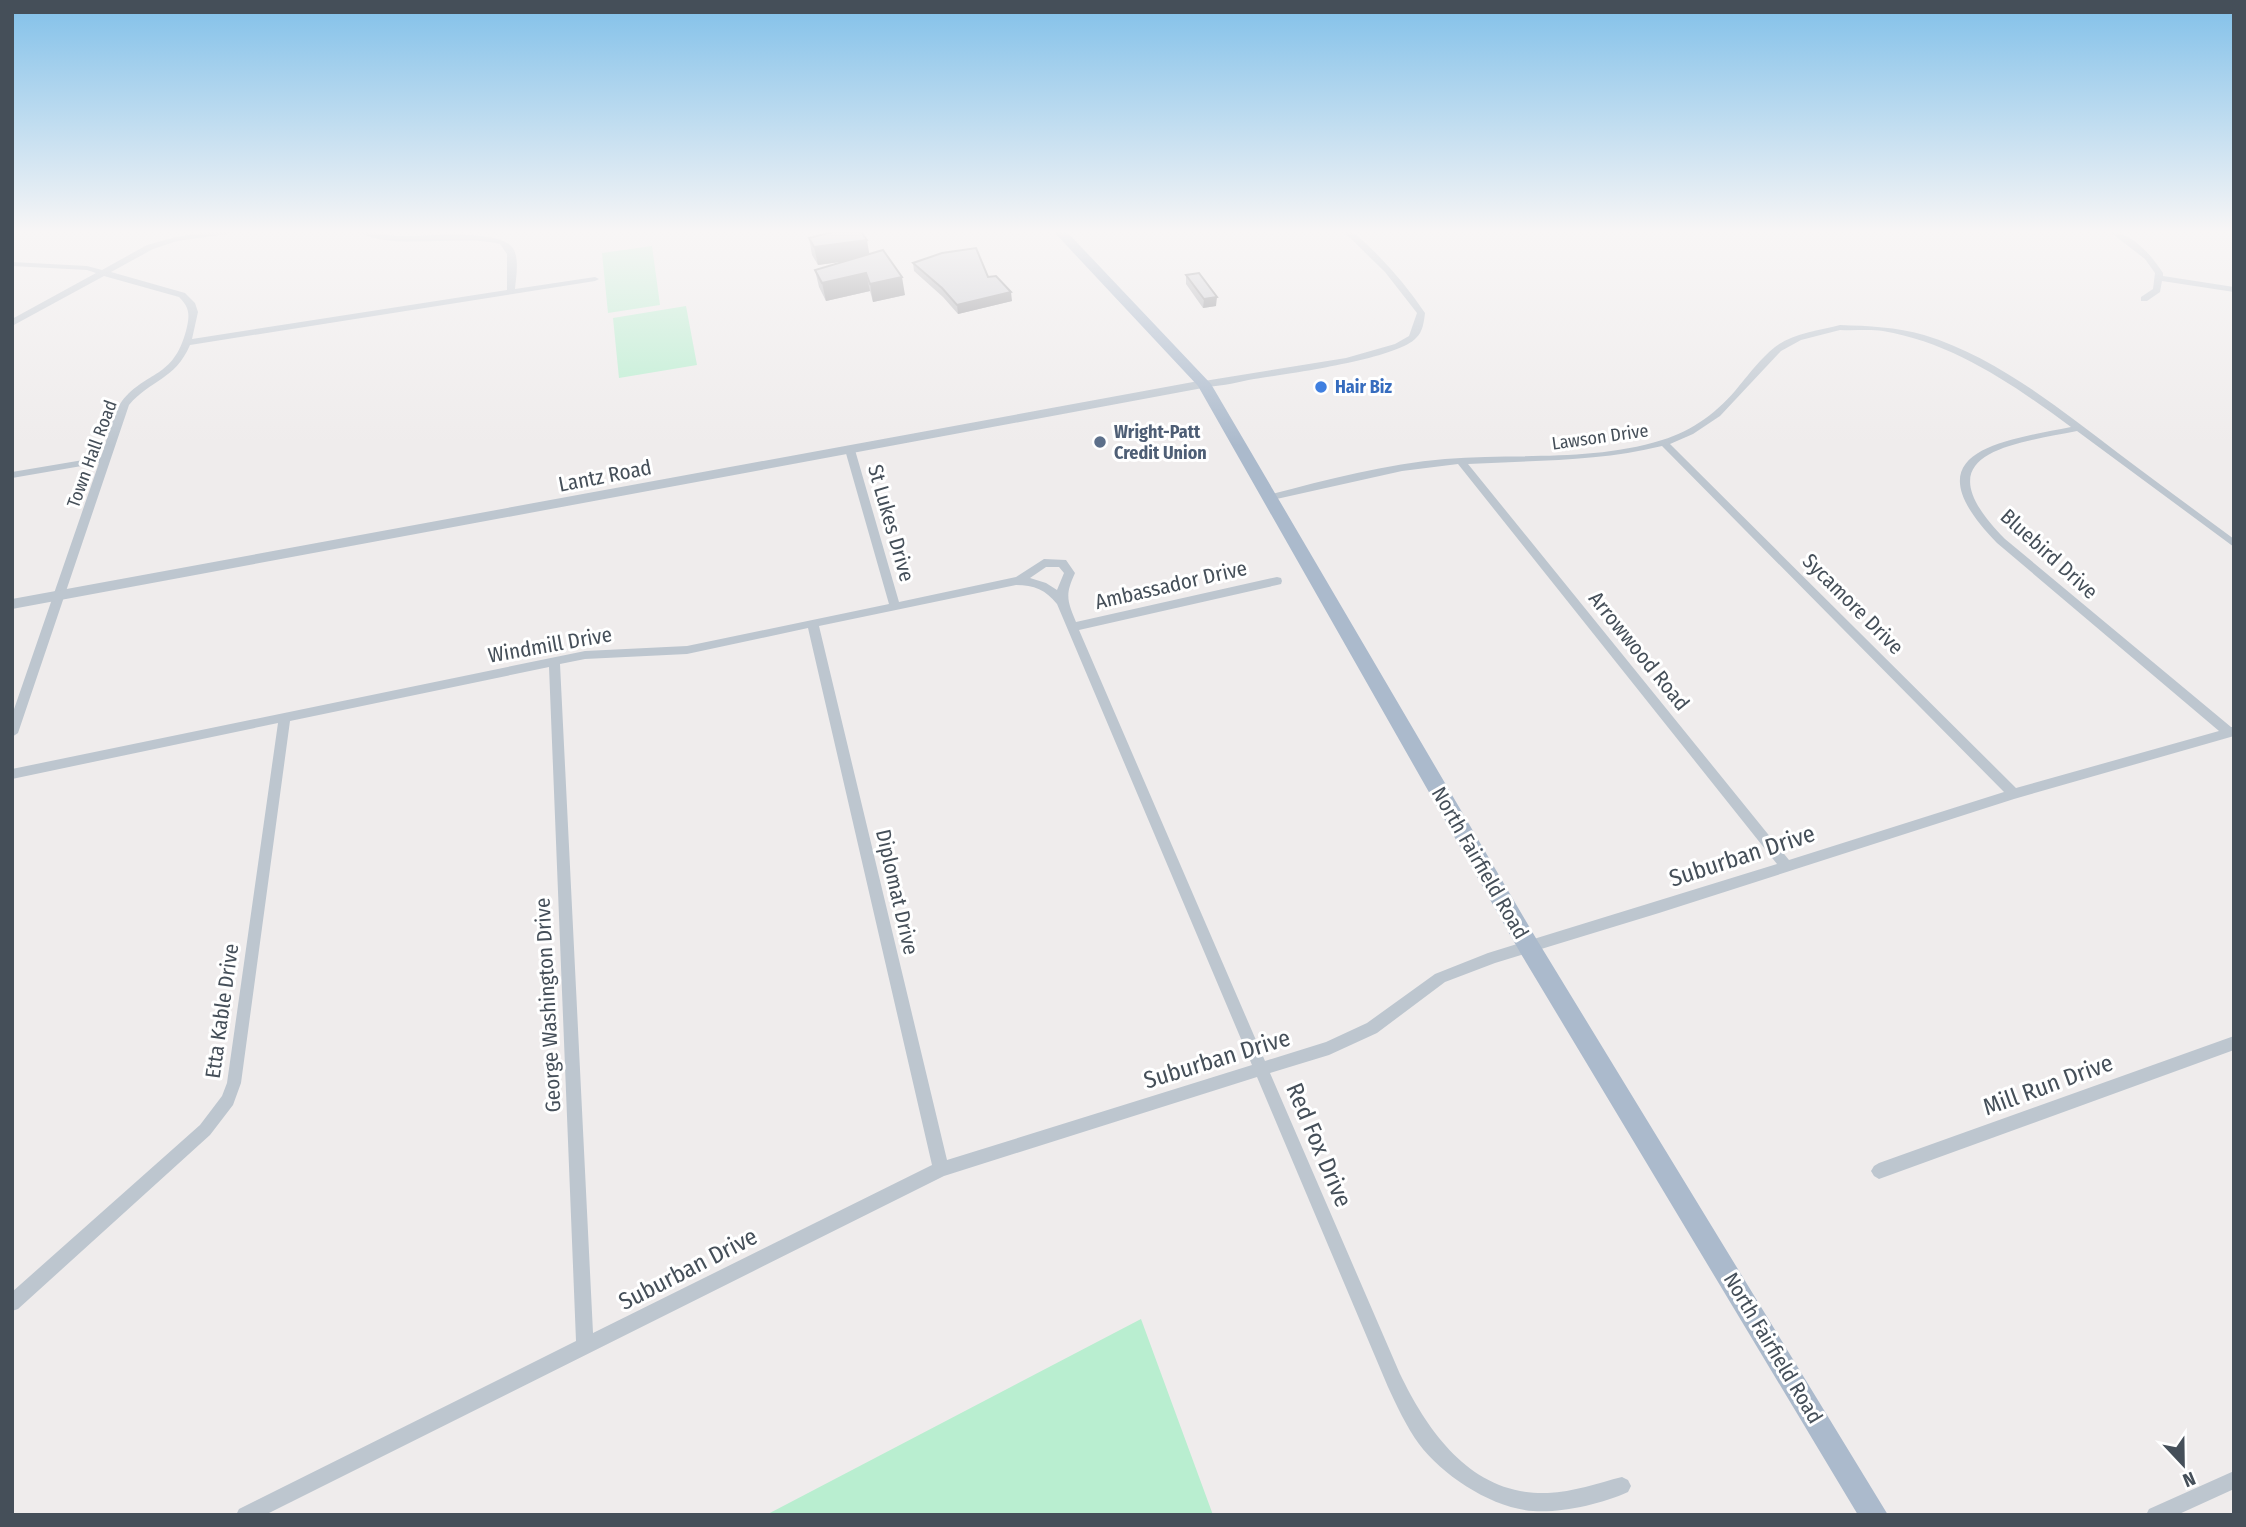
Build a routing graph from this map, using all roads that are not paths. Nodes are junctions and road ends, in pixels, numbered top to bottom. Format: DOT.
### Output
graph roads {
  1 [pos="47,303"];
  2 [pos="190,303"];
  3 [pos="439,303"];
  4 [pos="1128,303"];
  5 [pos="1415,303"];
  6 [pos="12,323"];
  7 [pos="186,343"];
  8 [pos="1204,384"];
  9 [pos="2079,428"];
  10 [pos="1664,443"];
  11 [pos="850,450"];
  12 [pos="106,459"];
  13 [pos="1461,461"];
  14 [pos="12,475"];
  15 [pos="1272,497"];
  16 [pos="2234,544"];
  17 [pos="1016,581"];
  18 [pos="1277,581"];
  19 [pos="59,596"];
  20 [pos="1062,602"];
  21 [pos="12,604"];
  22 [pos="895,607"];
  23 [pos="813,624"];
  24 [pos="1073,627"];
  25 [pos="554,661"];
  26 [pos="285,717"];
  27 [pos="2231,732"];
  28 [pos="12,733"];
  29 [pos="12,774"];
  30 [pos="2014,794"];
  31 [pos="1786,865"];
  32 [pos="1529,947"];
  33 [pos="2234,1044"];
  34 [pos="1262,1069"];
  35 [pos="941,1169"];
  36 [pos="1878,1171"];
  37 [pos="12,1303"];
  38 [pos="585,1346"];
  39 [pos="2234,1480"];
  40 [pos="1622,1486"];
  41 [pos="245,1515"];
  42 [pos="1874,1515"];
  43 [pos="2155,1515"];
  1 -- 6 [label="street"];
  2 -- 7 [label="street, Town Hall Road"];
  3 -- 7 [label="street"];
  4 -- 8 [label="main road, North Fairfield Road"];
  5 -- 8 [label="street"];
  7 -- 12 [label="street, Town Hall Road"];
  8 -- 11 [label="street, Lantz Road"];
  8 -- 15 [label="main road, North Fairfield Road"];
  9 -- 10 [label="street, Lawson Drive"];
  9 -- 16 [label="street"];
  9 -- 27 [label="street, Bluebird Drive"];
  10 -- 13 [label="street, Lawson Drive"];
  10 -- 30 [label="street, Sycamore Drive"];
  11 -- 19 [label="street, Lantz Road"];
  11 -- 22 [label="street, St Lukes Drive"];
  12 -- 14 [label="street"];
  12 -- 19 [label="street, Town Hall Road"];
  13 -- 15 [label="street, Lawson Drive"];
  13 -- 31 [label="street, Arrowwood Road"];
  15 -- 32 [label="main road, North Fairfield Road"];
  17 -- 20 [label="street, Windmill Drive"];
  17 -- 20 [label="street"];
  17 -- 22 [label="street, Windmill Drive"];
  18 -- 24 [label="street, Ambassador Drive"];
  19 -- 21 [label="street, Lantz Road"];
  19 -- 28 [label="street, Town Hall Road"];
  20 -- 24 [label="street"];
  22 -- 23 [label="street, Windmill Drive"];
  23 -- 25 [label="street, Windmill Drive"];
  23 -- 35 [label="street, Diplomat Drive"];
  24 -- 34 [label="street, Red Fox Drive"];
  25 -- 26 [label="street, Windmill Drive"];
  25 -- 38 [label="street, George Washington Drive"];
  26 -- 29 [label="street, Windmill Drive"];
  26 -- 37 [label="street, Etta Kable Drive"];
  27 -- 30 [label="street, Suburban Drive"];
  30 -- 31 [label="street, Suburban Drive"];
  31 -- 32 [label="street, Suburban Drive"];
  32 -- 34 [label="street, Suburban Drive"];
  32 -- 42 [label="main road, North Fairfield Road"];
  33 -- 36 [label="street, Mill Run Drive"];
  34 -- 35 [label="street, Suburban Drive"];
  34 -- 40 [label="street, Red Fox Drive"];
  35 -- 38 [label="street, Suburban Drive"];
  38 -- 41 [label="street, Suburban Drive"];
  39 -- 43 [label="street"];
}
